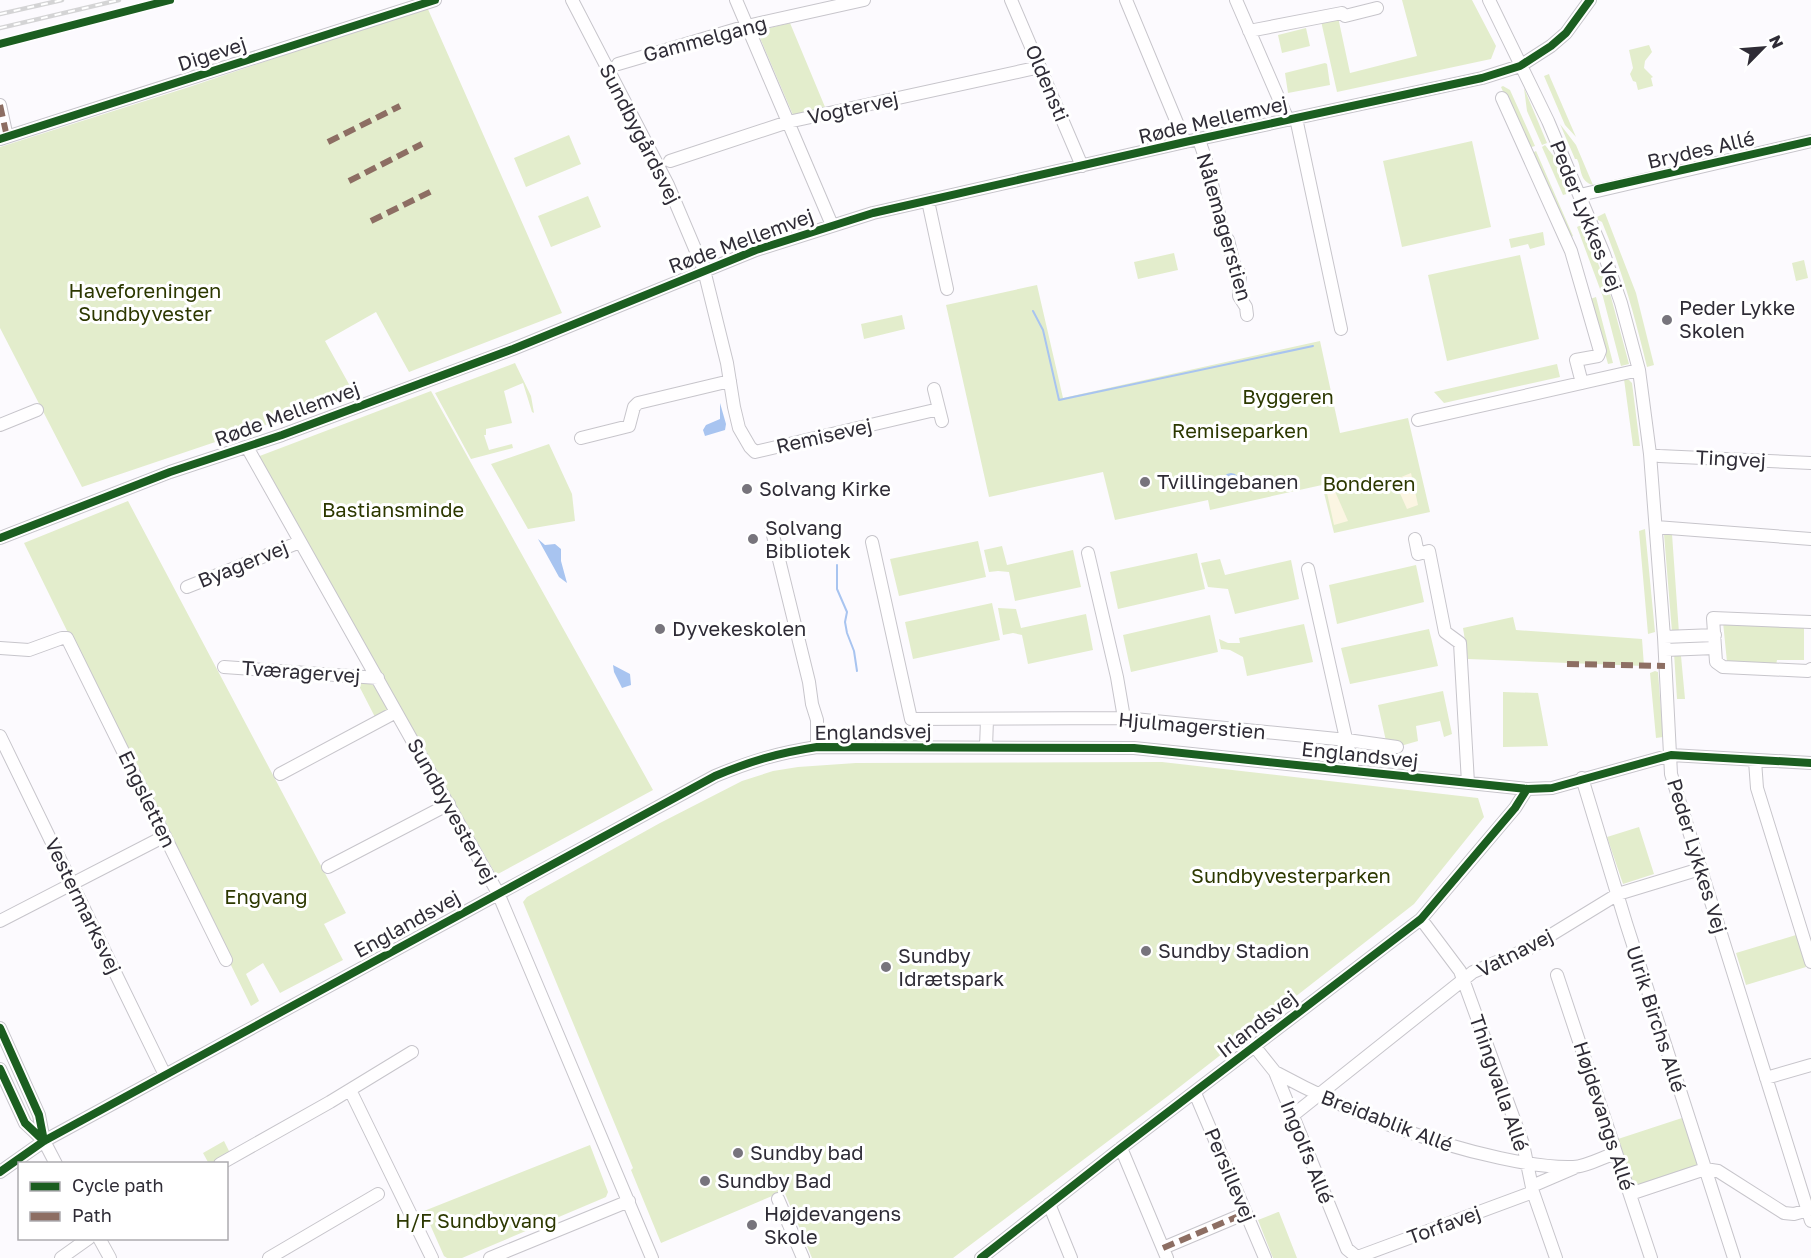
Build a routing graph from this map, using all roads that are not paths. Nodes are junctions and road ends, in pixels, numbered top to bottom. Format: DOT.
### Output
graph roads {
  1 [pos="435,0"];
  2 [pos="572,0"];
  3 [pos="736,0"];
  4 [pos="864,0"];
  5 [pos="1011,0"];
  6 [pos="1126,0"];
  7 [pos="1236,0"];
  8 [pos="1489,0"];
  9 [pos="1590,0"];
  10 [pos="1377,8"];
  11 [pos="747,26"];
  12 [pos="1250,31"];
  13 [pos="618,64"];
  14 [pos="1521,66"];
  15 [pos="1040,67"];
  16 [pos="1502,98"];
  17 [pos="0,105"];
  18 [pos="1292,119"];
  19 [pos="788,122"];
  20 [pos="3,138"];
  21 [pos="1199,140"];
  22 [pos="1811,141"];
  23 [pos="1185,142"];
  24 [pos="670,161"];
  25 [pos="1082,166"];
  26 [pos="1580,195"];
  27 [pos="928,201"];
  28 [pos="832,225"];
  29 [pos="704,270"];
  30 [pos="947,289"];
  31 [pos="1247,315"];
  32 [pos="1341,329"];
  33 [pos="1639,370"];
  34 [pos="730,381"];
  35 [pos="1582,383"];
  36 [pos="934,389"];
  37 [pos="37,410"];
  38 [pos="1418,420"];
  39 [pos="0,425"];
  40 [pos="581,438"];
  41 [pos="247,447"];
  42 [pos="1650,454"];
  43 [pos="1811,463"];
  44 [pos="771,527"];
  45 [pos="1656,527"];
  46 [pos="0,538"];
  47 [pos="1415,538"];
  48 [pos="1811,539"];
  49 [pos="300,542"];
  50 [pos="872,542"];
  51 [pos="1088,553"];
  52 [pos="1308,569"];
  53 [pos="187,587"];
  54 [pos="1811,621"];
  55 [pos="1715,642"];
  56 [pos="1664,643"];
  57 [pos="0,648"];
  58 [pos="224,667"];
  59 [pos="1811,669"];
  60 [pos="378,678"];
  61 [pos="396,712"];
  62 [pos="1124,718"];
  63 [pos="987,720"];
  64 [pos="0,736"];
  65 [pos="1347,740"];
  66 [pos="817,747"];
  67 [pos="986,747"];
  68 [pos="1397,747"];
  69 [pos="1671,755"];
  70 [pos="1755,760"];
  71 [pos="1811,763"];
  72 [pos="1353,770"];
  73 [pos="280,774"];
  74 [pos="1582,778"];
  75 [pos="1468,783"];
  76 [pos="1527,789"];
  77 [pos="449,804"];
  78 [pos="165,836"];
  79 [pos="328,867"];
  80 [pos="1700,869"];
  81 [pos="72,884"];
  82 [pos="498,892"];
  83 [pos="1618,894"];
  84 [pos="1421,919"];
  85 [pos="0,921"];
  86 [pos="226,960"];
  87 [pos="1811,962"];
  88 [pos="1557,975"];
  89 [pos="1464,981"];
  90 [pos="0,1028"];
  91 [pos="1255,1047"];
  92 [pos="412,1052"];
  93 [pos="1811,1065"];
  94 [pos="0,1069"];
  95 [pos="1275,1072"];
  96 [pos="165,1075"];
  97 [pos="1766,1078"];
  98 [pos="351,1090"];
  99 [pos="1195,1093"];
  100 [pos="1319,1096"];
  101 [pos="1292,1116"];
  102 [pos="44,1141"];
  103 [pos="1121,1148"];
  104 [pos="1616,1153"];
  105 [pos="55,1162"];
  106 [pos="224,1162"];
  107 [pos="1526,1163"];
  108 [pos="1575,1167"];
  109 [pos="1705,1168"];
  110 [pos="0,1172"];
  111 [pos="1533,1189"];
  112 [pos="378,1194"];
  113 [pos="1630,1194"];
  114 [pos="778,1198"];
  115 [pos="629,1201"];
  116 [pos="1049,1204"];
  117 [pos="1246,1213"];
  118 [pos="1809,1216"];
  119 [pos="88,1240"];
  120 [pos="100,1240"];
  121 [pos="1165,1253"];
  122 [pos="61,1258"];
  123 [pos="110,1258"];
  124 [pos="269,1258"];
  125 [pos="432,1258"];
  126 [pos="490,1258"];
  127 [pos="652,1258"];
  128 [pos="803,1258"];
  129 [pos="982,1258"];
  130 [pos="1071,1258"];
  131 [pos="1265,1258"];
  132 [pos="1357,1258"];
  133 [pos="1556,1258"];
  134 [pos="1651,1258"];
  135 [pos="1734,1258"];
  1 -- 20 [label="street, Digevej"];
  2 -- 29 [label="street, Sundbygårdsvej"];
  3 -- 11 [label="street"];
  4 -- 11 [label="street, Gammelgang"];
  5 -- 15 [label="street, Oldensti"];
  6 -- 23 [label="street"];
  7 -- 12 [label="street"];
  8 -- 14 [label="street, Peder Lykkes Vej"];
  9 -- 14 [label="street, Røde Mellemvej"];
  10 -- 12 [label="street"];
  11 -- 13 [label="street, Gammelgang"];
  11 -- 19 [label="street"];
  12 -- 18 [label="street"];
  14 -- 18 [label="street, Røde Mellemvej"];
  14 -- 26 [label="street, Peder Lykkes Vej"];
  15 -- 19 [label="street, Vogtervej"];
  15 -- 25 [label="street, Oldensti"];
  16 -- 35 [label="street, Peder Lykkes Vej"];
  17 -- 20 [label="street"];
  18 -- 21 [label="street, Røde Mellemvej"];
  18 -- 32 [label="street, Røde Mellemvej"];
  19 -- 24 [label="street, Vogtervej"];
  19 -- 28 [label="street"];
  21 -- 23 [label="street, Røde Mellemvej"];
  21 -- 31 [label="street, Nålemagerstien"];
  22 -- 26 [label="street, Brydes Allé"];
  23 -- 25 [label="street, Røde Mellemvej"];
  25 -- 27 [label="street, Røde Mellemvej"];
  26 -- 33 [label="street, Peder Lykkes Vej"];
  27 -- 28 [label="street, Røde Mellemvej"];
  27 -- 30 [label="street"];
  28 -- 29 [label="street, Røde Mellemvej"];
  29 -- 34 [label="street, Remisevej"];
  29 -- 41 [label="street, Røde Mellemvej"];
  33 -- 35 [label="street"];
  33 -- 42 [label="street, Peder Lykkes Vej"];
  34 -- 36 [label="street, Remisevej"];
  34 -- 40 [label="street"];
  35 -- 38 [label="street"];
  37 -- 39 [label="street"];
  41 -- 46 [label="street, Røde Mellemvej"];
  41 -- 49 [label="street, Sundbyvestervej"];
  42 -- 43 [label="street, Tingvej"];
  42 -- 45 [label="street, Peder Lykkes Vej"];
  44 -- 66 [label="street"];
  45 -- 48 [label="street"];
  45 -- 56 [label="street, Peder Lykkes Vej"];
  47 -- 75 [label="street"];
  49 -- 53 [label="street, Byagervej"];
  49 -- 60 [label="street, Sundbyvestervej"];
  50 -- 63 [label="street, Hjulmagerstien"];
  51 -- 62 [label="street"];
  52 -- 65 [label="street"];
  54 -- 55 [label="street"];
  55 -- 56 [label="street"];
  55 -- 59 [label="street"];
  56 -- 69 [label="street, Peder Lykkes Vej"];
  57 -- 78 [label="street, Engsletten"];
  58 -- 60 [label="street, Tværagervej"];
  60 -- 61 [label="street, Sundbyvestervej"];
  61 -- 73 [label="street"];
  61 -- 77 [label="street, Sundbyvestervej"];
  62 -- 63 [label="street, Hjulmagerstien"];
  62 -- 65 [label="street, Hjulmagerstien"];
  63 -- 67 [label="street"];
  64 -- 81 [label="street, Vestermarksvej"];
  65 -- 68 [label="street, Hjulmagerstien"];
  65 -- 72 [label="street"];
  66 -- 67 [label="street, Englandsvej"];
  66 -- 82 [label="street, Englandsvej"];
  67 -- 72 [label="street, Englandsvej"];
  69 -- 70 [label="street, Englandsvej"];
  69 -- 74 [label="street, Englandsvej"];
  69 -- 80 [label="street, Peder Lykkes Vej"];
  70 -- 71 [label="street, Englandsvej"];
  70 -- 87 [label="street"];
  72 -- 75 [label="street, Englandsvej"];
  74 -- 76 [label="street, Englandsvej"];
  74 -- 83 [label="street, Ulrik Birchs Allé"];
  75 -- 76 [label="street, Englandsvej"];
  76 -- 84 [label="street, Irlandsvej"];
  77 -- 79 [label="street"];
  77 -- 82 [label="street, Sundbyvestervej"];
  78 -- 81 [label="street"];
  78 -- 86 [label="street, Engsletten"];
  80 -- 83 [label="street, Vatnavej"];
  80 -- 97 [label="street, Peder Lykkes Vej"];
  81 -- 85 [label="street"];
  81 -- 96 [label="street, Vestermarksvej"];
  82 -- 96 [label="street, Englandsvej"];
  82 -- 115 [label="street, Sundbyvestervej"];
  83 -- 89 [label="street, Vatnavej"];
  83 -- 109 [label="street, Ulrik Birchs Allé"];
  84 -- 89 [label="street, Thingvalla Allé"];
  84 -- 91 [label="street, Irlandsvej"];
  88 -- 104 [label="street, Højdevangs Allé"];
  89 -- 100 [label="street, Vatnavej"];
  89 -- 107 [label="street, Thingvalla Allé"];
  90 -- 102 [label="street"];
  91 -- 95 [label="street, Ingolfs Allé"];
  91 -- 99 [label="street, Irlandsvej"];
  92 -- 98 [label="street"];
  93 -- 97 [label="street"];
  94 -- 102 [label="street"];
  95 -- 100 [label="street, Breidablik Allé"];
  95 -- 101 [label="street, Ingolfs Allé"];
  96 -- 102 [label="street, Englandsvej"];
  97 -- 118 [label="street, Peder Lykkes Vej"];
  98 -- 106 [label="street"];
  98 -- 125 [label="street"];
  99 -- 103 [label="street, Irlandsvej"];
  99 -- 117 [label="street, Persillevej"];
  100 -- 101 [label="street, Vatnavej"];
  100 -- 107 [label="street, Breidablik Allé"];
  101 -- 132 [label="street, Ingolfs Allé"];
  102 -- 105 [label="street"];
  102 -- 110 [label="street, Englandsvej"];
  103 -- 116 [label="street, Irlandsvej"];
  103 -- 121 [label="street"];
  104 -- 108 [label="street, Breidablik Allé"];
  104 -- 113 [label="street, Højdevangs Allé"];
  107 -- 108 [label="street, Breidablik Allé"];
  107 -- 111 [label="street, Thingvalla Allé"];
  108 -- 111 [label="street, Breidablik Allé"];
  109 -- 113 [label="street"];
  109 -- 118 [label="street"];
  109 -- 135 [label="street, Ulrik Birchs Allé"];
  111 -- 132 [label="street, Torfavej"];
  111 -- 133 [label="street, Thingvalla Allé"];
  112 -- 124 [label="street"];
  113 -- 134 [label="street, Højdevangs Allé"];
  114 -- 128 [label="street"];
  115 -- 126 [label="street"];
  115 -- 127 [label="street, Sundbyvestervej"];
  116 -- 129 [label="street, Irlandsvej"];
  116 -- 130 [label="street"];
  117 -- 121 [label="street"];
  117 -- 131 [label="street, Persillevej"];
  119 -- 122 [label="street"];
  120 -- 123 [label="street"];
}
